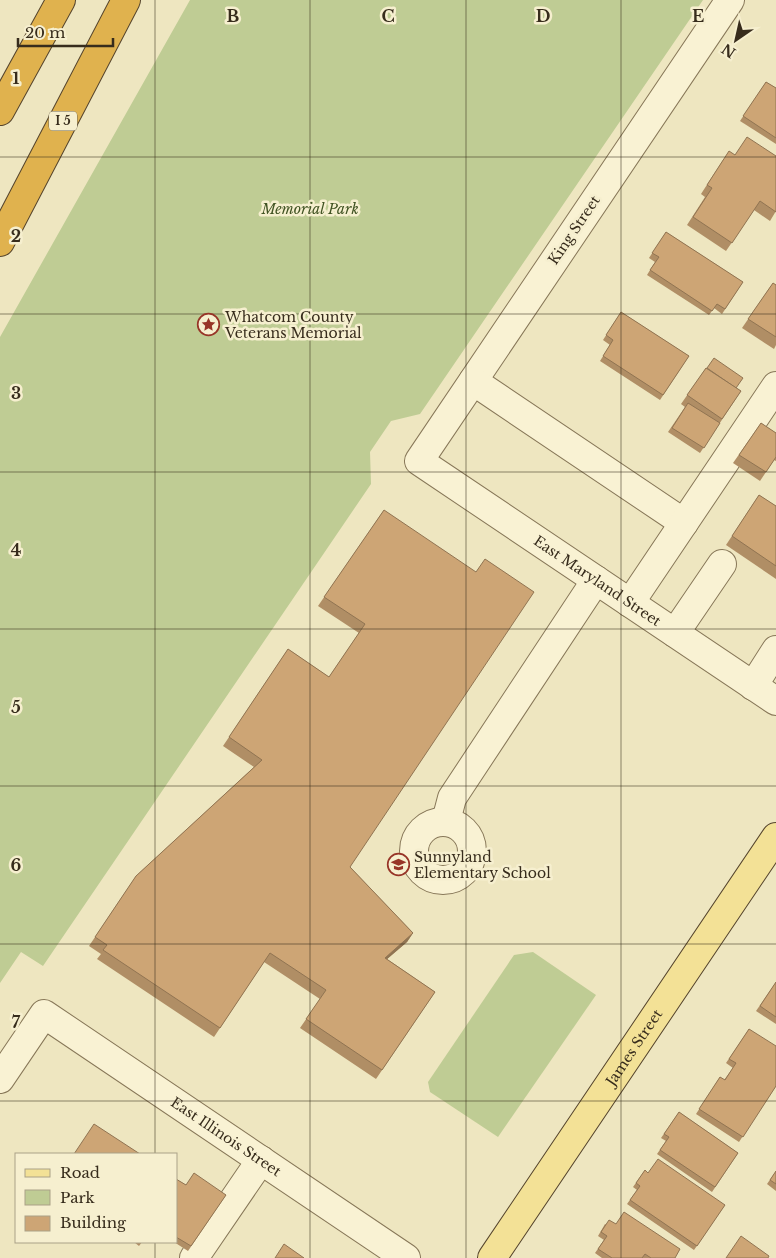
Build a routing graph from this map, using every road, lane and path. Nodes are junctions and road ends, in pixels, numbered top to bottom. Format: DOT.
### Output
graph roads {
  1 [pos="60,0"];
  2 [pos="126,0"];
  3 [pos="730,0"];
  4 [pos="0,111"];
  5 [pos="0,242"];
  6 [pos="473,381"];
  7 [pos="776,386"];
  8 [pos="419,461"];
  9 [pos="684,523"];
  10 [pos="722,564"];
  11 [pos="596,580"];
  12 [pos="630,603"];
  13 [pos="675,633"];
  14 [pos="776,650"];
  15 [pos="753,686"];
  16 [pos="776,701"];
  17 [pos="446,822"];
  18 [pos="776,837"];
  19 [pos="0,1079"];
  20 [pos="261,1160"];
  21 [pos="194,1258"];
  22 [pos="406,1258"];
  23 [pos="492,1258"];
  1 -- 4 [label="highway"];
  2 -- 5 [label="highway, I 5"];
  3 -- 6 [label="street, King Street"];
  6 -- 8 [label="street, King Street"];
  6 -- 9 [label="street"];
  7 -- 9 [label="street"];
  8 -- 11 [label="street, East Maryland Street"];
  9 -- 12 [label="street"];
  10 -- 13 [label="street"];
  11 -- 12 [label="street, East Maryland Street"];
  11 -- 17 [label="street"];
  12 -- 13 [label="street, East Maryland Street"];
  13 -- 15 [label="street, East Maryland Street"];
  14 -- 15 [label="street"];
  15 -- 16 [label="street, East Maryland Street"];
  18 -- 23 [label="main road, James Street"];
  19 -- 20 [label="street, East Illinois Street"];
  20 -- 21 [label="street"];
  20 -- 22 [label="street, East Illinois Street"];
}
